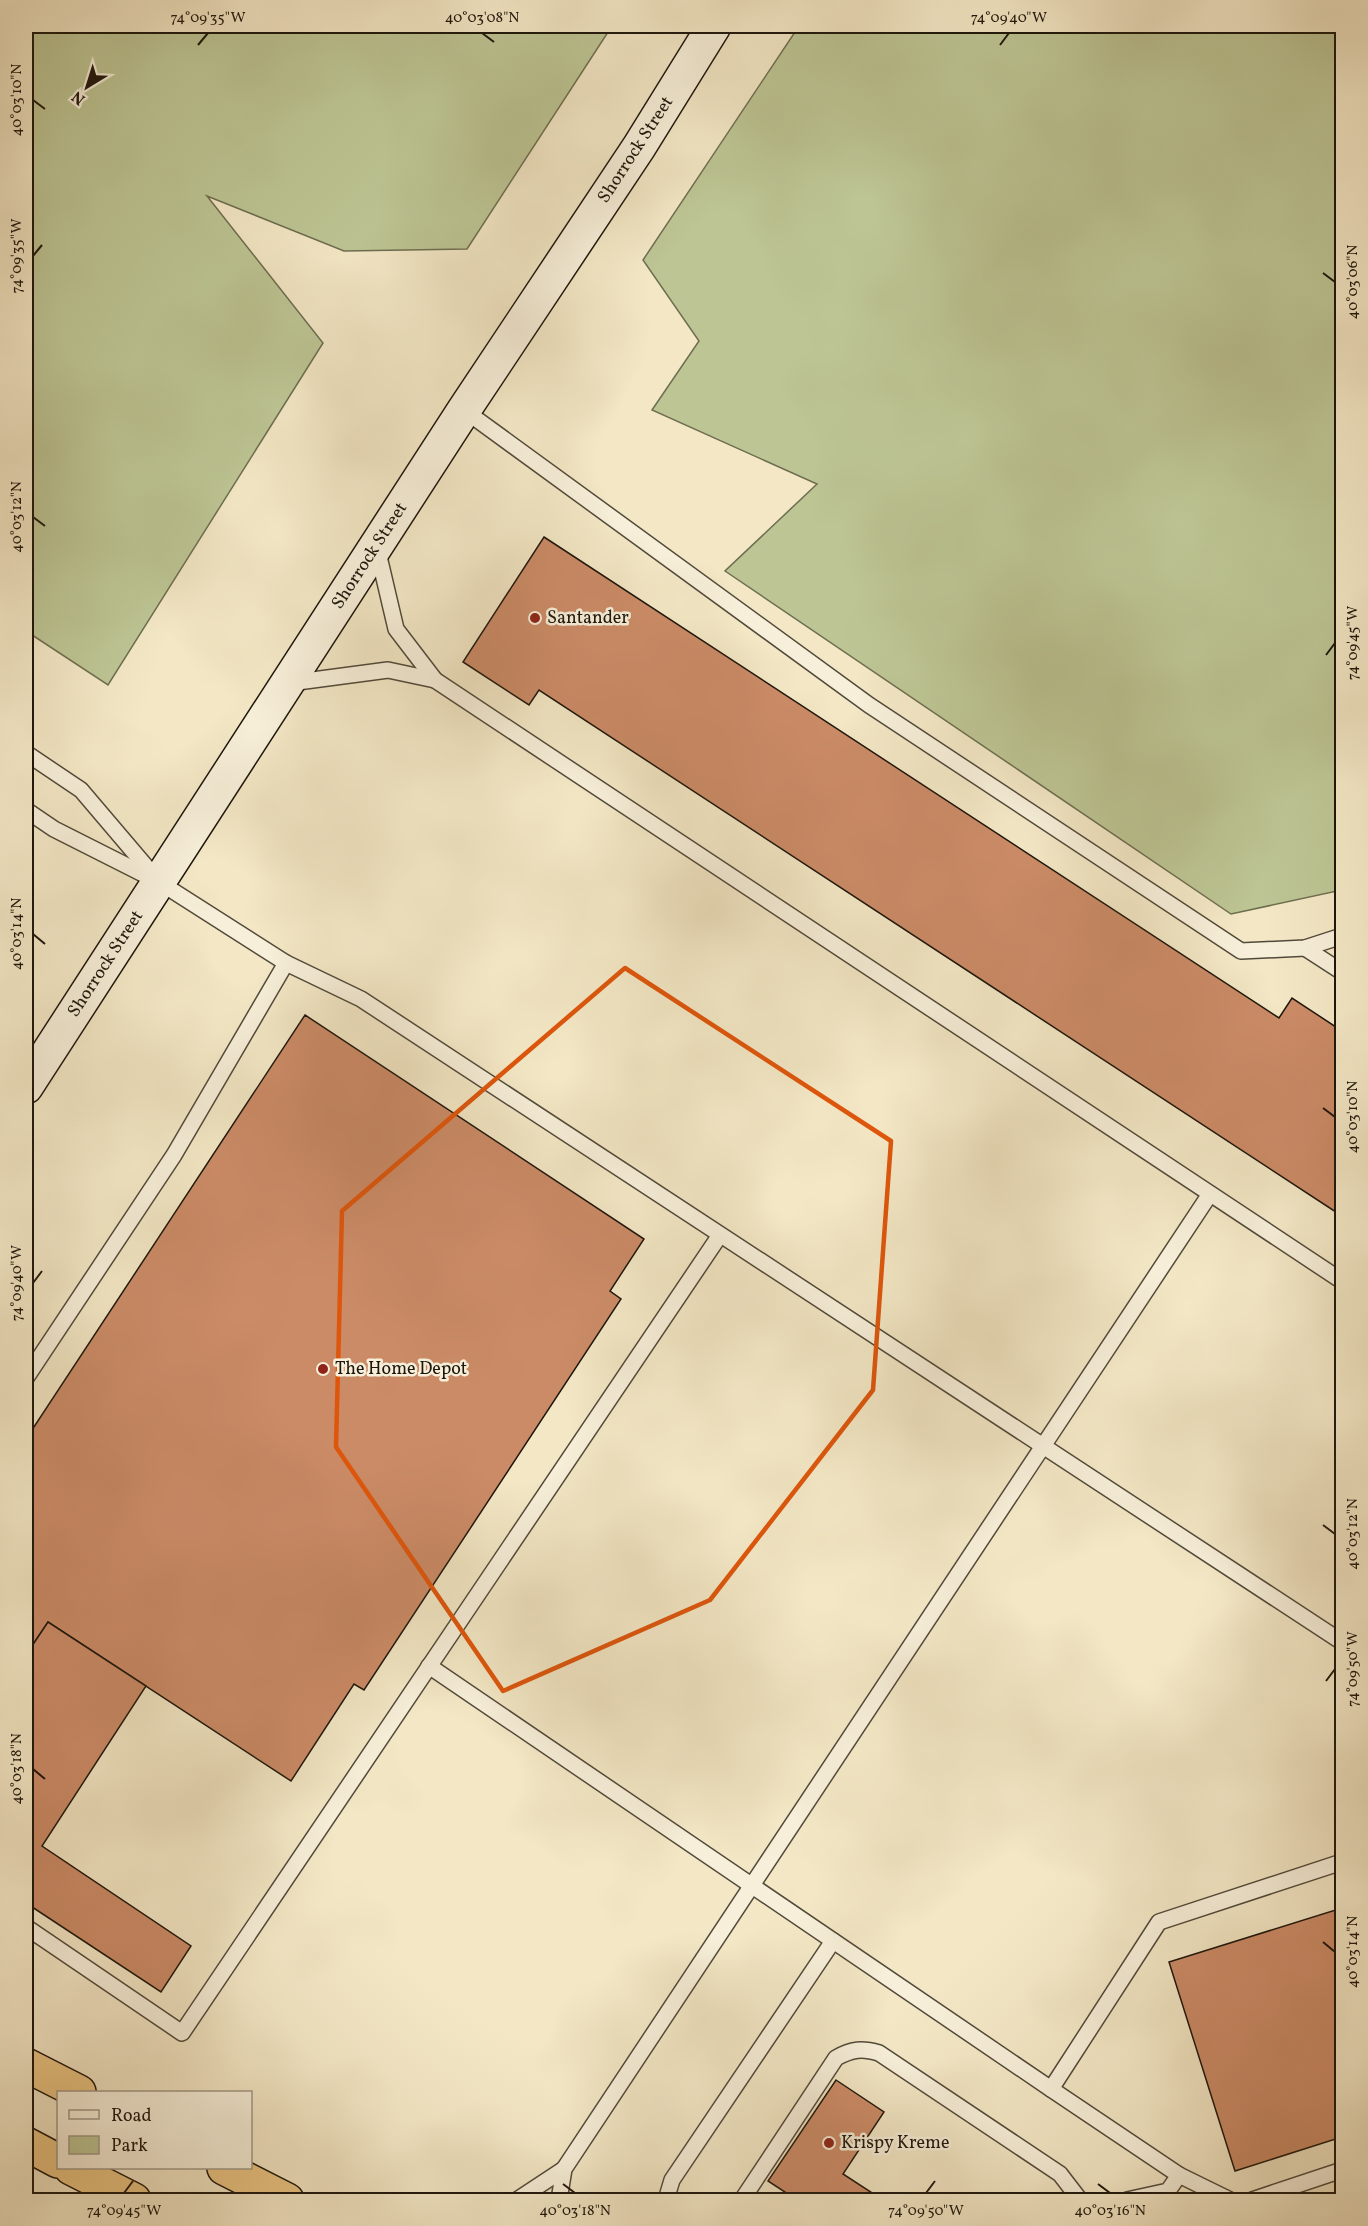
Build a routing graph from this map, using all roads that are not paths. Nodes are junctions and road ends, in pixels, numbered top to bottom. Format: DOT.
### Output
graph roads {
  1 [pos="714,26"];
  2 [pos="464,410"];
  3 [pos="376,545"];
  4 [pos="435,681"];
  5 [pos="287,683"];
  6 [pos="26,753"];
  7 [pos="26,810"];
  8 [pos="159,882"];
  9 [pos="1342,936"];
  10 [pos="1305,948"];
  11 [pos="286,963"];
  12 [pos="1342,972"];
  13 [pos="26,1087"];
  14 [pos="1210,1194"];
  15 [pos="720,1235"];
  16 [pos="1342,1281"];
  17 [pos="26,1378"];
  18 [pos="1044,1447"];
  19 [pos="1342,1642"];
  20 [pos="429,1666"];
  21 [pos="1342,1862"];
  22 [pos="752,1884"];
  23 [pos="26,1928"];
  24 [pos="833,1941"];
  25 [pos="26,2065"];
  26 [pos="1051,2088"];
  27 [pos="77,2091"];
  28 [pos="26,2144"];
  29 [pos="57,2160"];
  30 [pos="73,2169"];
  31 [pos="226,2169"];
  32 [pos="564,2169"];
  33 [pos="1342,2170"];
  34 [pos="1179,2175"];
  35 [pos="134,2200"];
  36 [pos="287,2200"];
  37 [pos="517,2200"];
  38 [pos="559,2200"];
  39 [pos="666,2200"];
  40 [pos="742,2200"];
  41 [pos="1080,2200"];
  42 [pos="1127,2200"];
  43 [pos="1230,2200"];
  44 [pos="1252,2200"];
  1 -- 2 [label="main road, Shorrock Street"];
  2 -- 3 [label="main road, Shorrock Street"];
  2 -- 10 [label="lane"];
  3 -- 4 [label="lane"];
  3 -- 5 [label="main road, Shorrock Street"];
  4 -- 5 [label="lane"];
  4 -- 14 [label="lane"];
  5 -- 8 [label="main road, Shorrock Street"];
  6 -- 8 [label="lane"];
  7 -- 8 [label="lane"];
  8 -- 11 [label="lane"];
  8 -- 13 [label="main road, Shorrock Street"];
  9 -- 10 [label="lane"];
  10 -- 12 [label="lane"];
  11 -- 15 [label="lane"];
  11 -- 17 [label="lane"];
  14 -- 16 [label="lane"];
  14 -- 18 [label="lane"];
  15 -- 18 [label="lane"];
  15 -- 20 [label="lane"];
  18 -- 19 [label="lane"];
  18 -- 22 [label="lane"];
  20 -- 22 [label="lane"];
  20 -- 23 [label="lane"];
  21 -- 26 [label="lane"];
  22 -- 24 [label="lane"];
  22 -- 32 [label="lane"];
  24 -- 26 [label="lane"];
  24 -- 39 [label="lane"];
  25 -- 27 [label="highway"];
  26 -- 34 [label="lane"];
  28 -- 29 [label="highway"];
  30 -- 35 [label="highway"];
  31 -- 36 [label="highway"];
  32 -- 37 [label="lane"];
  32 -- 38 [label="lane"];
  33 -- 44 [label="lane"];
  34 -- 42 [label="lane"];
  34 -- 43 [label="lane"];
  40 -- 41 [label="lane"];
}
